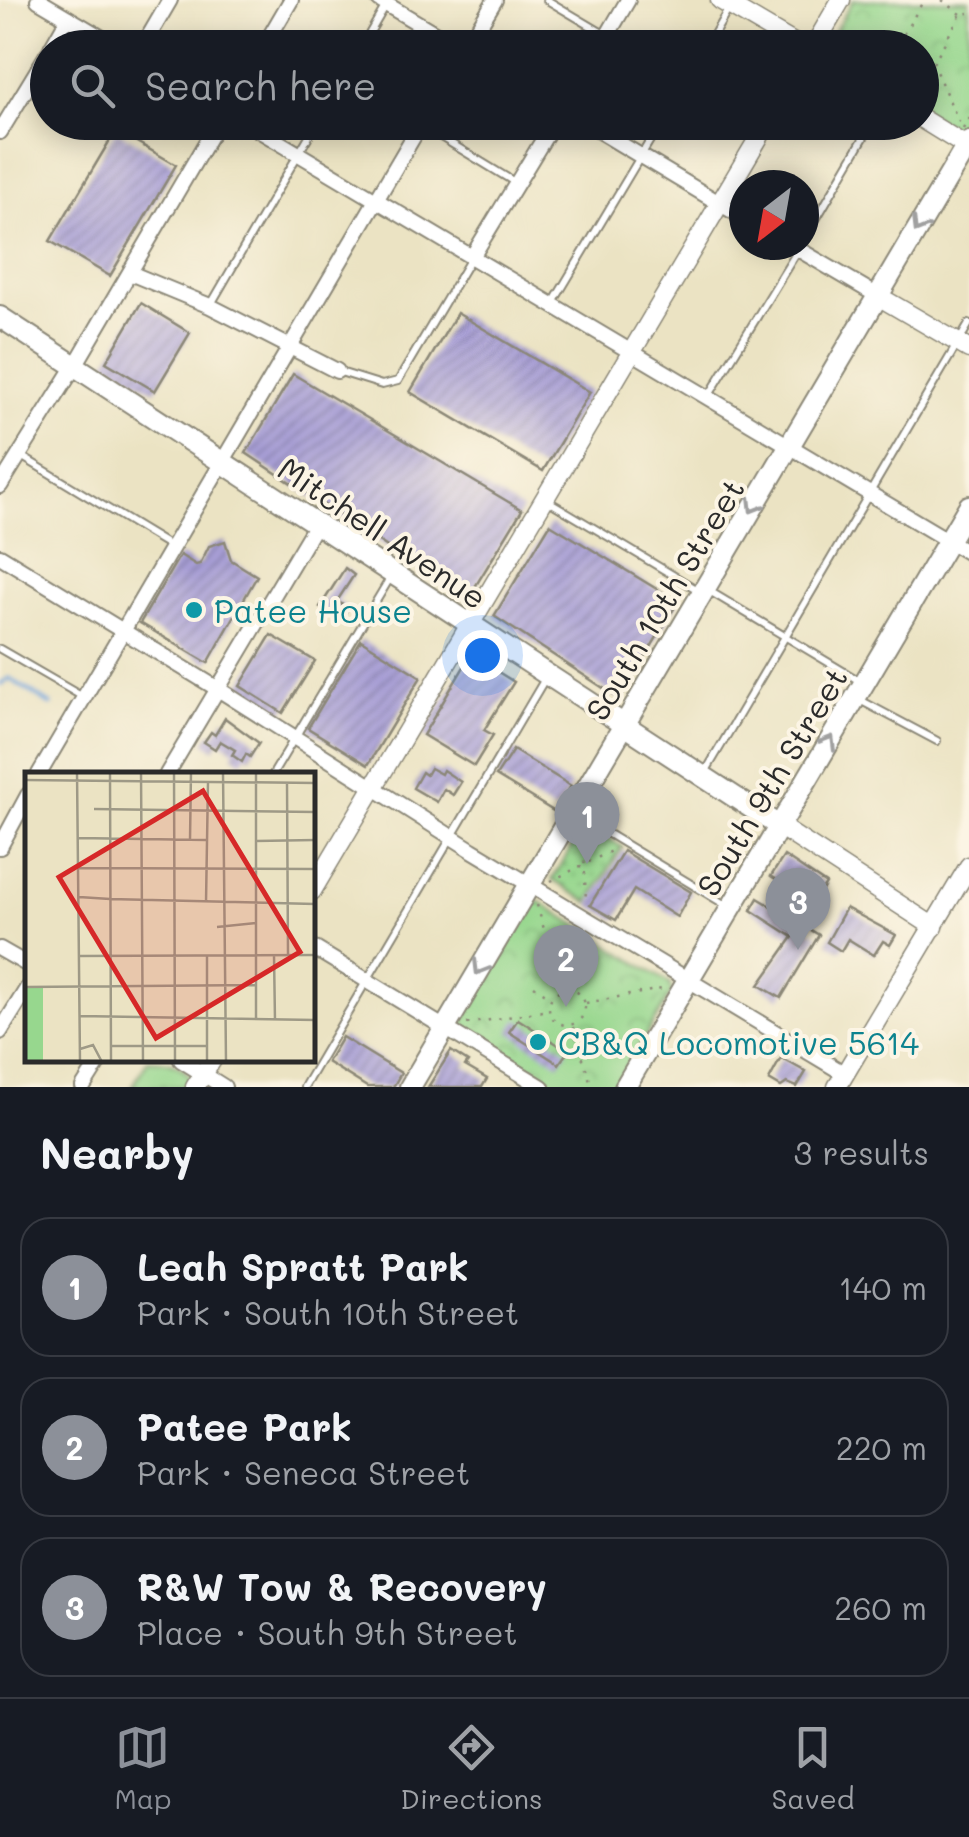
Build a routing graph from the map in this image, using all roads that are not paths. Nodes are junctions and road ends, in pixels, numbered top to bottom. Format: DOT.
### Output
graph roads {
  1 [pos="38,0"];
  2 [pos="170,0"];
  3 [pos="292,0"];
  4 [pos="495,0"];
  5 [pos="547,0"];
  6 [pos="628,0"];
  7 [pos="841,0"];
  8 [pos="383,2"];
  9 [pos="728,2"];
  10 [pos="68,18"];
  11 [pos="61,30"];
  12 [pos="88,30"];
  13 [pos="152,30"];
  14 [pos="274,30"];
  15 [pos="370,30"];
  16 [pos="432,30"];
  17 [pos="475,30"];
  18 [pos="588,30"];
  19 [pos="610,30"];
  20 [pos="715,30"];
  21 [pos="773,30"];
  22 [pos="824,30"];
  23 [pos="30,82"];
  24 [pos="939,129"];
  25 [pos="0,132"];
  26 [pos="208,140"];
  27 [pos="274,140"];
  28 [pos="307,140"];
  29 [pos="413,140"];
  30 [pos="447,140"];
  31 [pos="543,140"];
  32 [pos="614,140"];
  33 [pos="650,140"];
  34 [pos="757,140"];
  35 [pos="862,140"];
  36 [pos="968,145"];
  37 [pos="298,155"];
  38 [pos="641,156"];
  39 [pos="517,184"];
  40 [pos="377,201"];
  41 [pos="720,204"];
  42 [pos="729,209"];
  43 [pos="819,211"];
  44 [pos="472,256"];
  45 [pos="819,258"];
  46 [pos="789,260"];
  47 [pos="130,273"];
  48 [pos="878,296"];
  49 [pos="552,304"];
  50 [pos="210,306"];
  51 [pos="0,317"];
  52 [pos="969,324"];
  53 [pos="292,346"];
  54 [pos="963,346"];
  55 [pos="632,352"];
  56 [pos="76,364"];
  57 [pos="337,371"];
  58 [pos="708,397"];
  59 [pos="790,446"];
  60 [pos="17,454"];
  61 [pos="224,462"];
  62 [pos="0,486"];
  63 [pos="868,492"];
  64 [pos="545,498"];
  65 [pos="969,506"];
  66 [pos="316,524"];
  67 [pos="948,541"];
  68 [pos="174,549"];
  69 [pos="969,553"];
  70 [pos="0,556"];
  71 [pos="393,574"];
  72 [pos="704,591"];
  73 [pos="470,626"];
  74 [pos="125,632"];
  75 [pos="784,636"];
  76 [pos="0,649"];
  77 [pos="547,676"];
  78 [pos="218,688"];
  79 [pos="860,690"];
  80 [pos="84,697"];
  81 [pos="624,725"];
  82 [pos="295,738"];
  83 [pos="937,741"];
  84 [pos="40,772"];
  85 [pos="167,772"];
  86 [pos="274,772"];
  87 [pos="703,776"];
  88 [pos="374,790"];
  89 [pos="25,801"];
  90 [pos="578,816"];
  91 [pos="779,826"];
  92 [pos="452,837"];
  93 [pos="0,847"];
  94 [pos="969,866"];
  95 [pos="315,887"];
  96 [pos="539,890"];
  97 [pos="730,908"];
  98 [pos="934,927"];
  99 [pos="315,948"];
  100 [pos="0,949"];
  101 [pos="25,963"];
  102 [pos="367,980"];
  103 [pos="678,984"];
  104 [pos="25,992"];
  105 [pos="455,1026"];
  106 [pos="0,1032"];
  107 [pos="99,1062"];
  108 [pos="203,1073"];
  109 [pos="841,1081"];
  110 [pos="83,1087"];
  111 [pos="224,1087"];
  112 [pos="304,1087"];
  113 [pos="410,1087"];
  114 [pos="542,1087"];
  115 [pos="625,1087"];
  1 -- 10 [label="street"];
  2 -- 13 [label="street"];
  3 -- 14 [label="street"];
  4 -- 17 [label="street"];
  5 -- 18 [label="lane"];
  6 -- 19 [label="street"];
  7 -- 22 [label="street"];
  8 -- 15 [label="lane"];
  8 -- 16 [label="street"];
  9 -- 20 [label="lane"];
  9 -- 21 [label="street"];
  10 -- 11 [label="street"];
  10 -- 12 [label="street"];
  23 -- 25 [label="street"];
  24 -- 36 [label="street"];
  26 -- 47 [label="street"];
  27 -- 37 [label="street"];
  28 -- 37 [label="lane"];
  29 -- 40 [label="street"];
  30 -- 39 [label="lane"];
  31 -- 39 [label="street"];
  32 -- 38 [label="street"];
  33 -- 38 [label="lane"];
  34 -- 41 [label="street"];
  35 -- 43 [label="lane"];
  36 -- 48 [label="main road, South 10th Street, one-way"];
  37 -- 40 [label="street"];
  37 -- 50 [label="lane"];
  38 -- 41 [label="street"];
  38 -- 49 [label="lane"];
  39 -- 44 [label="street"];
  40 -- 44 [label="street"];
  40 -- 53 [label="street"];
  41 -- 42 [label="street"];
  41 -- 55 [label="street"];
  44 -- 49 [label="street"];
  44 -- 57 [label="lane"];
  45 -- 48 [label="street"];
  46 -- 58 [label="lane"];
  47 -- 50 [label="street"];
  47 -- 56 [label="street"];
  48 -- 54 [label="street"];
  48 -- 59 [label="main road, South 10th Street"];
  49 -- 55 [label="street"];
  50 -- 53 [label="street"];
  51 -- 56 [label="main road, Mitchell Avenue"];
  52 -- 54 [label="lane"];
  53 -- 57 [label="street"];
  53 -- 61 [label="street"];
  54 -- 63 [label="lane"];
  55 -- 58 [label="street"];
  55 -- 64 [label="street"];
  56 -- 60 [label="street"];
  56 -- 61 [label="main road, Mitchell Avenue"];
  58 -- 59 [label="street"];
  59 -- 63 [label="street"];
  59 -- 72 [label="main road, South 10th Street, one-way"];
  60 -- 62 [label="street"];
  60 -- 68 [label="lane"];
  61 -- 66 [label="main road, Mitchell Avenue"];
  61 -- 68 [label="street"];
  63 -- 67 [label="street"];
  63 -- 75 [label="lane"];
  64 -- 72 [label="lane"];
  64 -- 73 [label="street"];
  65 -- 67 [label="main road, South 9th Street"];
  66 -- 71 [label="main road, Mitchell Avenue"];
  66 -- 78 [label="street"];
  67 -- 69 [label="street"];
  67 -- 79 [label="main road, South 9th Street"];
  68 -- 74 [label="street"];
  70 -- 74 [label="street"];
  71 -- 73 [label="main road, Mitchell Avenue"];
  71 -- 82 [label="lane"];
  72 -- 75 [label="lane"];
  72 -- 81 [label="main road, South 10th Street"];
  73 -- 77 [label="main road, Mitchell Avenue"];
  73 -- 88 [label="street"];
  74 -- 78 [label="street"];
  74 -- 80 [label="street"];
  75 -- 79 [label="lane"];
  75 -- 87 [label="lane"];
  76 -- 80 [label="lane"];
  77 -- 81 [label="main road, Mitchell Avenue"];
  77 -- 92 [label="lane"];
  78 -- 82 [label="street"];
  78 -- 85 [label="street"];
  79 -- 83 [label="lane"];
  91 -- 79 [label="main road, South 9th Street, one-way"];
  80 -- 84 [label="street"];
  81 -- 87 [label="main road, Mitchell Avenue"];
  81 -- 90 [label="main road, South 10th Street"];
  82 -- 86 [label="lane"];
  82 -- 88 [label="street"];
  87 -- 91 [label="main road, Mitchell Avenue"];
  88 -- 92 [label="street"];
  88 -- 95 [label="street"];
  89 -- 93 [label="street"];
  90 -- 96 [label="main road, South 10th Street"];
  90 -- 97 [label="lane"];
  91 -- 97 [label="main road, South 9th Street"];
  91 -- 98 [label="street, Mitchell Avenue"];
  92 -- 96 [label="street"];
  92 -- 102 [label="lane"];
  94 -- 98 [label="street"];
  96 -- 103 [label="street"];
  96 -- 105 [label="main road, South 10th Street, one-way"];
  97 -- 103 [label="main road, South 9th Street"];
  98 -- 109 [label="street"];
  99 -- 102 [label="street"];
  100 -- 101 [label="street"];
  102 -- 105 [label="street"];
  102 -- 112 [label="lane"];
  103 -- 109 [label="street"];
  103 -- 115 [label="main road, South 9th Street"];
  104 -- 106 [label="street"];
  105 -- 113 [label="main road, South 10th Street"];
  105 -- 114 [label="street"];
  107 -- 110 [label="street"];
  108 -- 111 [label="street"];
}
